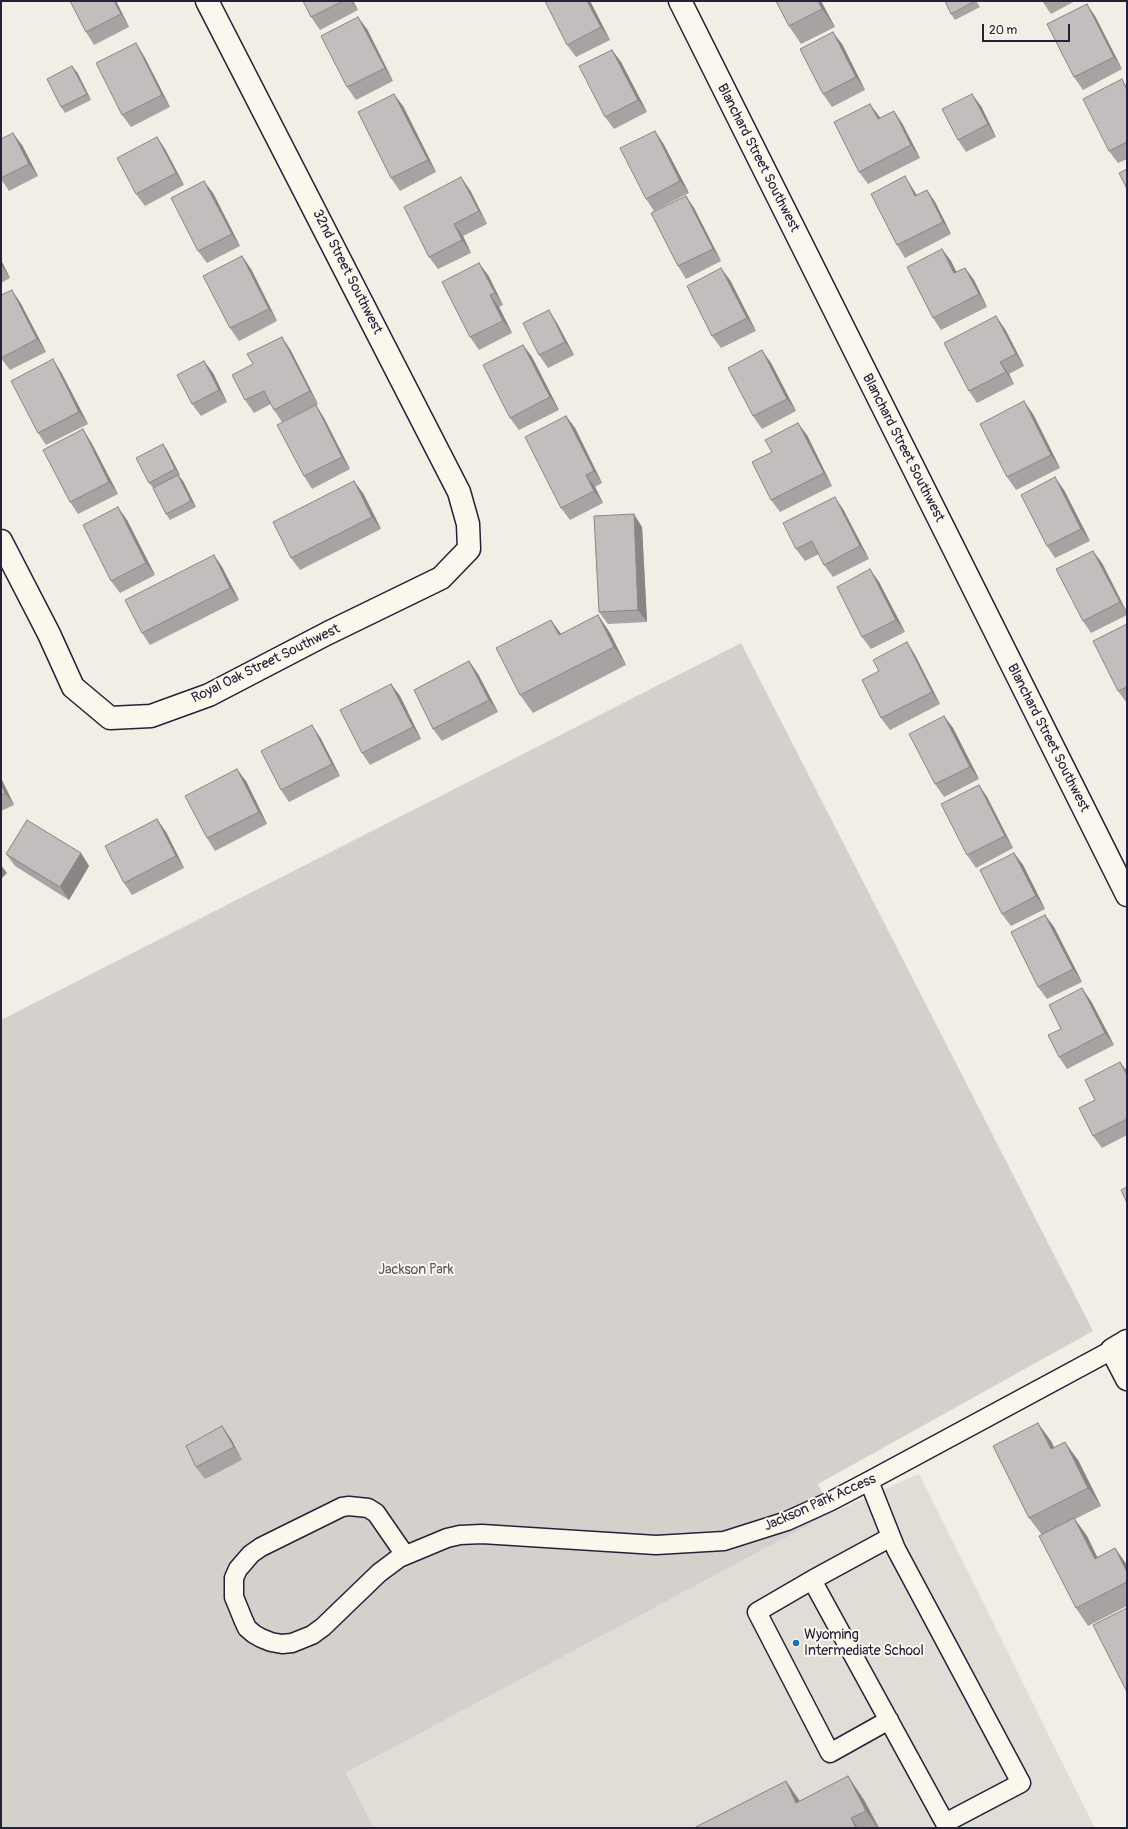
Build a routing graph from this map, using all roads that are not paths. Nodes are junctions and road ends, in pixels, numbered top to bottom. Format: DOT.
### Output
graph roads {
  1 [pos="207,1"];
  2 [pos="680,1"];
  3 [pos="1,541"];
  4 [pos="469,549"];
  5 [pos="1127,895"];
  6 [pos="1119,1345"];
  7 [pos="1127,1379"];
  8 [pos="870,1481"];
  9 [pos="891,1537"];
  10 [pos="405,1555"];
  11 [pos="812,1580"];
  12 [pos="889,1720"];
  1 -- 4 [label="street, 32nd Street Southwest"];
  2 -- 5 [label="street, Blanchard Street Southwest"];
  3 -- 4 [label="street, Royal Oak Street Southwest"];
  6 -- 7 [label="street"];
  6 -- 8 [label="lane, Jackson Park Access"];
  8 -- 9 [label="lane"];
  8 -- 10 [label="lane, Jackson Park Access"];
  9 -- 11 [label="lane"];
  9 -- 12 [label="lane"];
  10 -- 10 [label="lane, Jackson Park Access"];
  11 -- 12 [label="lane"];
  11 -- 12 [label="lane"];
}
